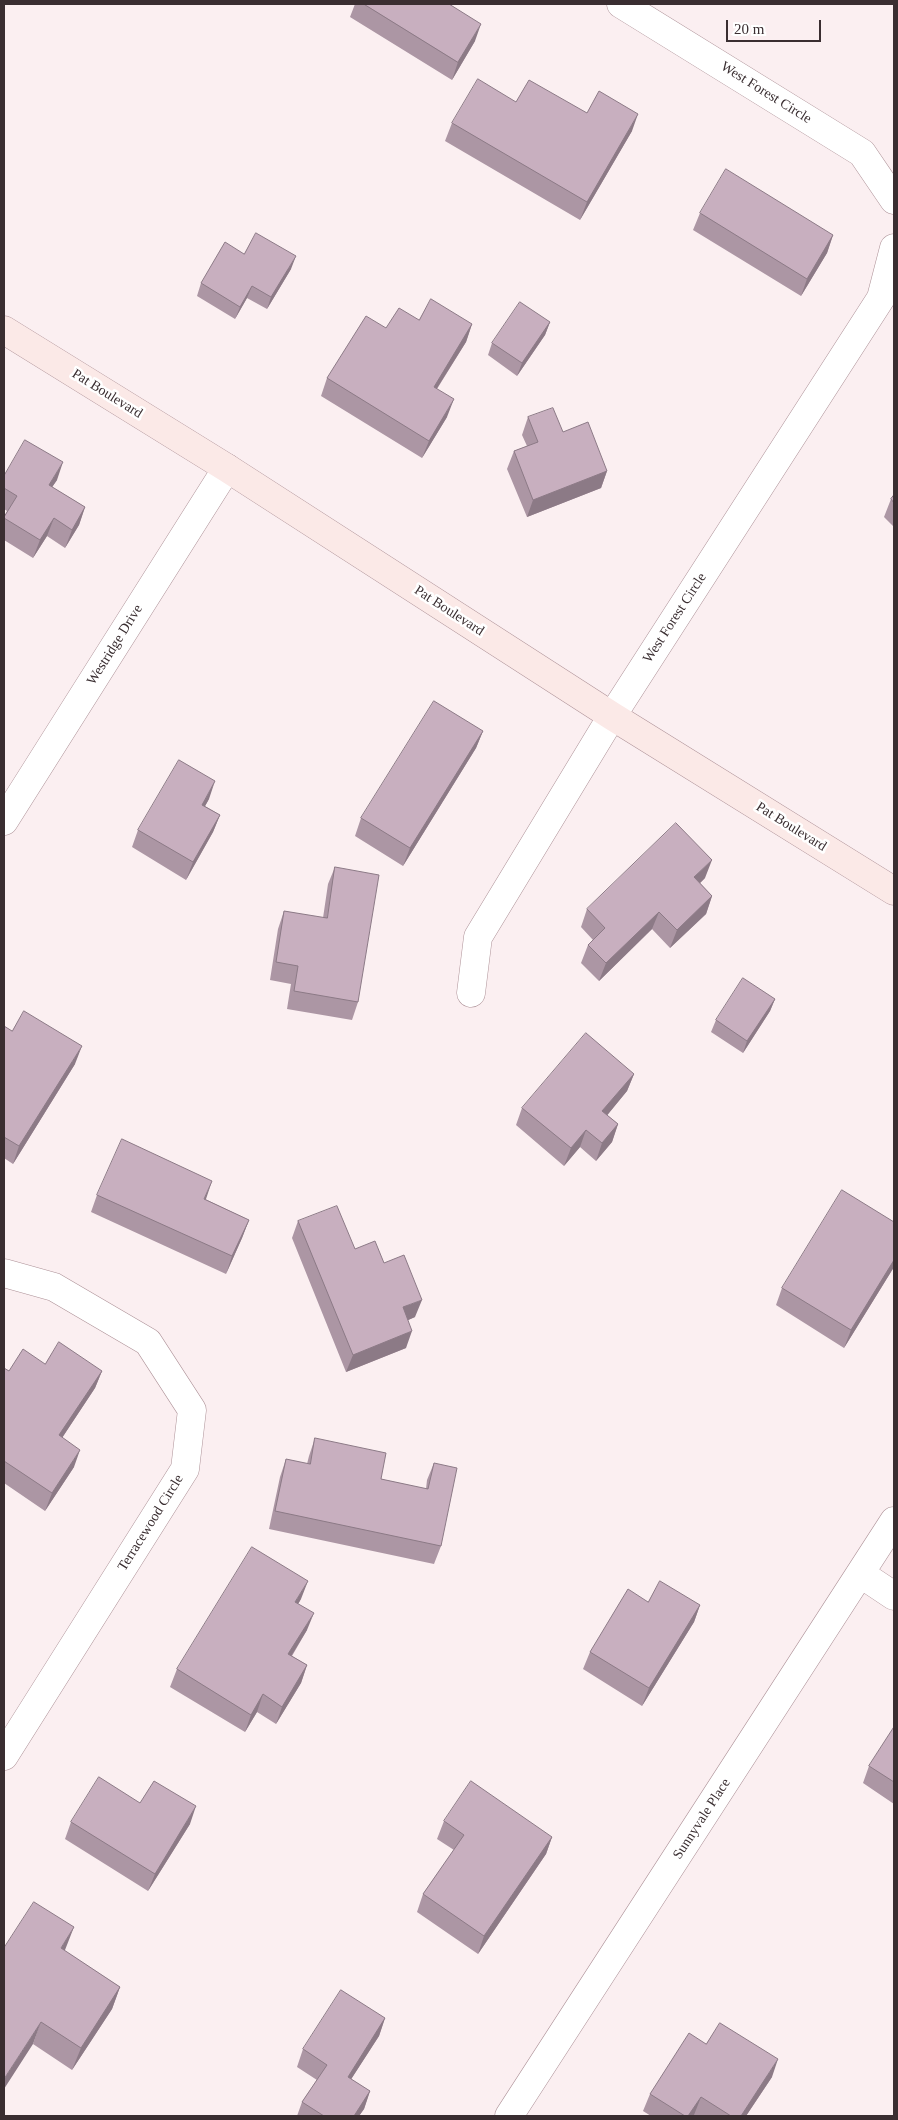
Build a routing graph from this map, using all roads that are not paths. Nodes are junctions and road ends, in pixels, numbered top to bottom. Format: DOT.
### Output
graph roads {
  1 [pos="621,4"];
  2 [pos="894,200"];
  3 [pos="894,248"];
  4 [pos="4,330"];
  5 [pos="226,468"];
  6 [pos="612,716"];
  7 [pos="4,821"];
  8 [pos="894,891"];
  9 [pos="471,993"];
  10 [pos="4,1273"];
  11 [pos="894,1521"];
  12 [pos="861,1574"];
  13 [pos="894,1596"];
  14 [pos="4,1756"];
  15 [pos="509,2116"];
  1 -- 2 [label="street, West Forest Circle"];
  3 -- 6 [label="street, West Forest Circle"];
  4 -- 5 [label="street, Pat Boulevard"];
  5 -- 6 [label="street, Pat Boulevard"];
  5 -- 7 [label="street, Westridge Drive"];
  6 -- 8 [label="street, Pat Boulevard"];
  6 -- 9 [label="street, West Forest Circle"];
  10 -- 14 [label="street, Terracewood Circle"];
  11 -- 12 [label="street, Sunnyvale Place"];
  12 -- 13 [label="street"];
  12 -- 15 [label="street, Sunnyvale Place"];
}
